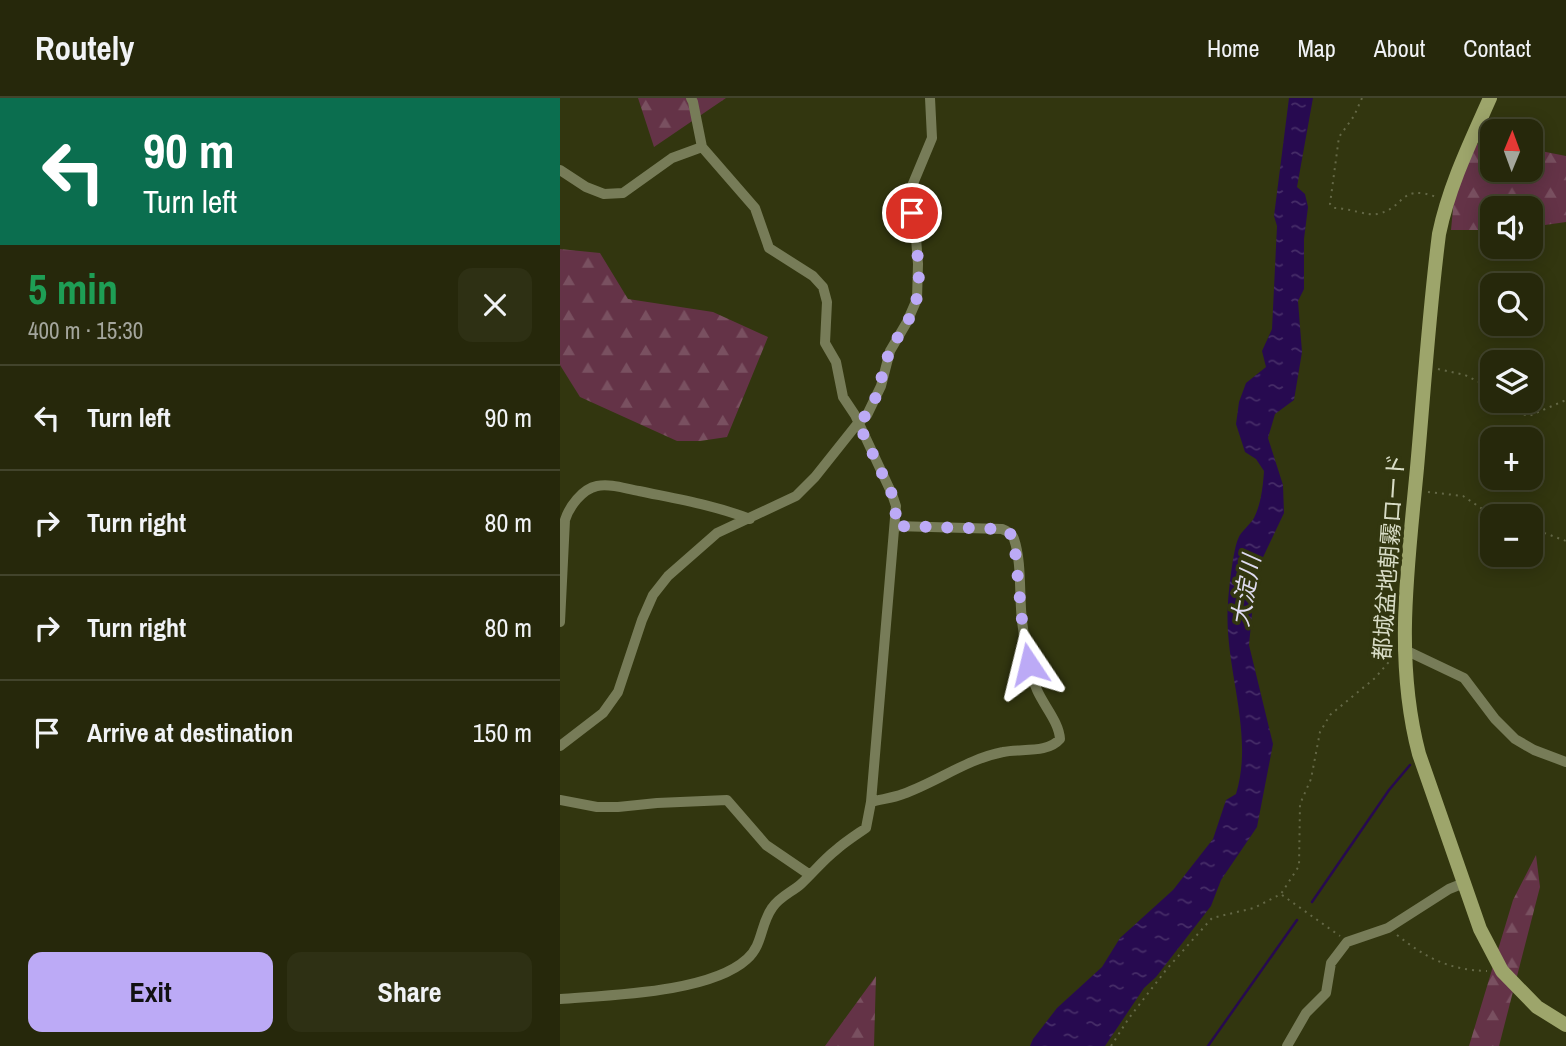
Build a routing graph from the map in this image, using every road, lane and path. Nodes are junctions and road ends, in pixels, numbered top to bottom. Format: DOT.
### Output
graph roads {
  1 [pos="691,98"];
  2 [pos="930,98"];
  3 [pos="1362,98"];
  4 [pos="1490,98"];
  5 [pos="702,147"];
  6 [pos="560,170"];
  7 [pos="1446,200"];
  8 [pos="1426,368"];
  9 [pos="1480,382"];
  10 [pos="1566,400"];
  11 [pos="1543,410"];
  12 [pos="858,423"];
  13 [pos="1415,490"];
  14 [pos="564,507"];
  15 [pos="1480,507"];
  16 [pos="750,519"];
  17 [pos="895,526"];
  18 [pos="1543,532"];
  19 [pos="1566,541"];
  20 [pos="560,622"];
  21 [pos="1403,649"];
  22 [pos="560,747"];
  23 [pos="1566,762"];
  24 [pos="560,800"];
  25 [pos="871,802"];
  26 [pos="810,875"];
  27 [pos="1464,883"];
  28 [pos="1281,894"];
  29 [pos="1388,928"];
  30 [pos="1348,942"];
  31 [pos="1502,971"];
  32 [pos="560,999"];
  33 [pos="1566,1025"];
  34 [pos="1111,1046"];
  35 [pos="1287,1046"];
  1 -- 5 [label="street"];
  2 -- 12 [label="street"];
  3 -- 7 [label="path"];
  4 -- 7 [label="street, 都城盆地朝霧ロード"];
  5 -- 6 [label="street"];
  5 -- 12 [label="street"];
  7 -- 8 [label="street, 都城盆地朝霧ロード"];
  8 -- 9 [label="path"];
  8 -- 13 [label="street, 都城盆地朝霧ロード"];
  10 -- 11 [label="path"];
  12 -- 16 [label="street"];
  12 -- 17 [label="street"];
  13 -- 15 [label="path"];
  13 -- 21 [label="street, 都城盆地朝霧ロード"];
  14 -- 16 [label="street"];
  14 -- 20 [label="street"];
  16 -- 22 [label="street"];
  17 -- 25 [label="street"];
  17 -- 25 [label="street"];
  18 -- 19 [label="path"];
  21 -- 23 [label="street"];
  21 -- 27 [label="street, 都城盆地朝霧ロード"];
  21 -- 28 [label="path"];
  24 -- 26 [label="street"];
  25 -- 26 [label="street"];
  26 -- 32 [label="street"];
  27 -- 29 [label="street"];
  27 -- 31 [label="street, 都城盆地朝霧ロード"];
  28 -- 30 [label="path"];
  28 -- 34 [label="path"];
  29 -- 30 [label="street"];
  29 -- 31 [label="path"];
  30 -- 35 [label="street"];
  31 -- 33 [label="street, 都城盆地朝霧ロード"];
}
